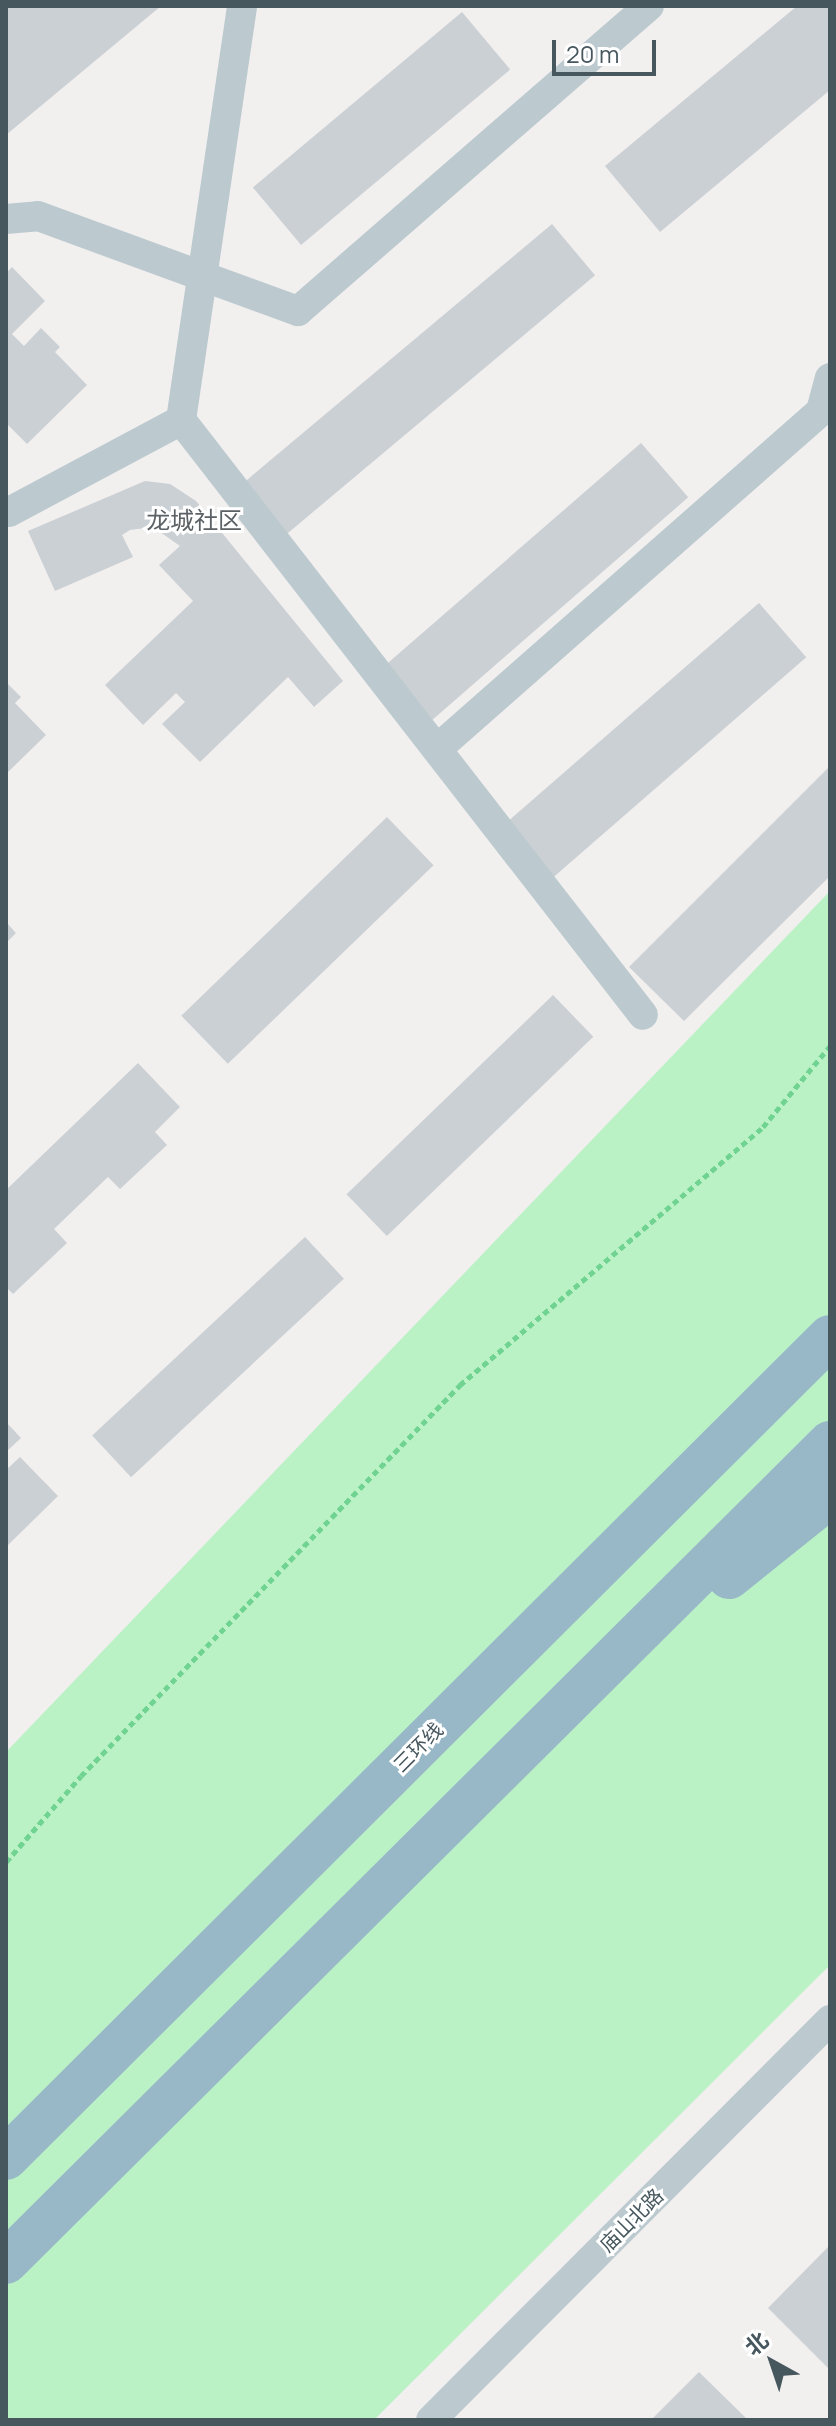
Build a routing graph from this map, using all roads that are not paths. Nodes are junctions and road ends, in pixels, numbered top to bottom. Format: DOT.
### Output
graph roads {
  1 [pos="242,6"];
  2 [pos="649,6"];
  3 [pos="6,219"];
  4 [pos="202,279"];
  5 [pos="830,378"];
  6 [pos="181,420"];
  7 [pos="9,512"];
  8 [pos="437,749"];
  9 [pos="643,1015"];
  10 [pos="830,1324"];
  11 [pos="830,1337"];
  12 [pos="769,1398"];
  13 [pos="830,1443"];
  14 [pos="830,1496"];
  15 [pos="540,1729"];
  16 [pos="830,2020"];
  17 [pos="6,2158"];
  18 [pos="6,2262"];
  19 [pos="431,2420"];
  1 -- 4 [label="street"];
  2 -- 4 [label="street"];
  3 -- 4 [label="street"];
  4 -- 6 [label="street"];
  5 -- 8 [label="street"];
  6 -- 7 [label="street"];
  6 -- 8 [label="street"];
  8 -- 9 [label="street"];
  10 -- 12 [label="highway"];
  11 -- 12 [label="highway, 三环线"];
  12 -- 17 [label="highway, 三环线"];
  13 -- 15 [label="highway"];
  14 -- 15 [label="highway"];
  15 -- 18 [label="highway"];
  16 -- 19 [label="street, 庙山北路"];
}
